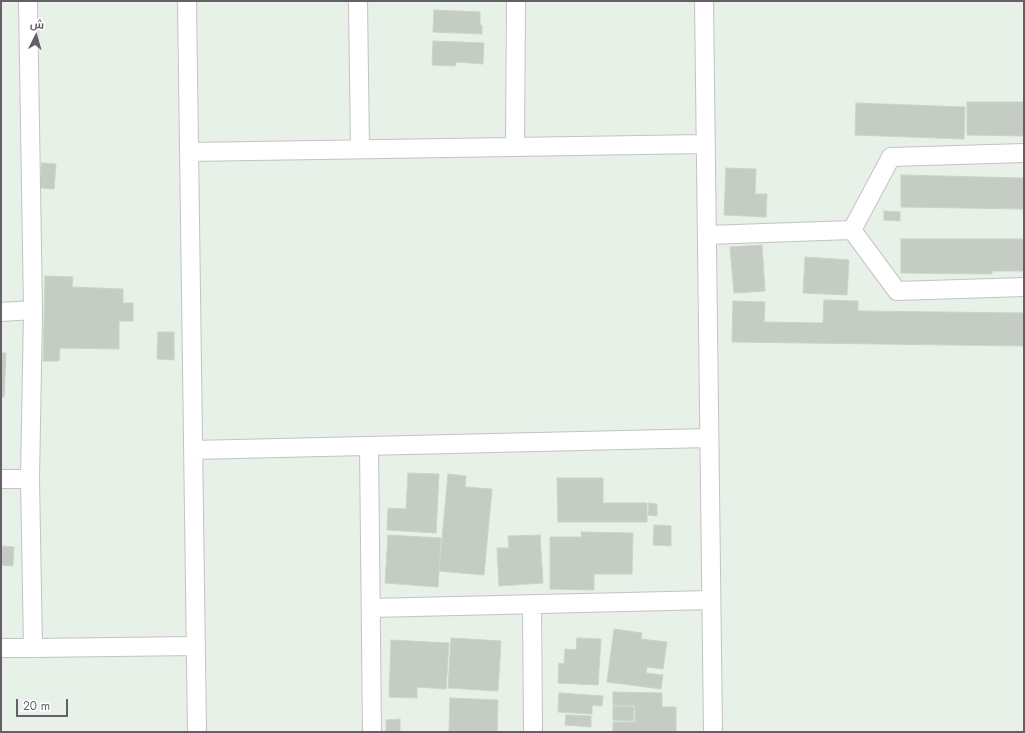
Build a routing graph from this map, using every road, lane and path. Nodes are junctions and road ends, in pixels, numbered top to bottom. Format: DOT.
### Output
graph roads {
  1 [pos="28,1"];
  2 [pos="187,1"];
  3 [pos="358,1"];
  4 [pos="516,1"];
  5 [pos="704,1"];
  6 [pos="705,144"];
  7 [pos="516,147"];
  8 [pos="360,149"];
  9 [pos="189,152"];
  10 [pos="1024,153"];
  11 [pos="852,230"];
  12 [pos="706,236"];
  13 [pos="1024,287"];
  14 [pos="33,310"];
  15 [pos="1,312"];
  16 [pos="709,438"];
  17 [pos="369,446"];
  18 [pos="193,450"];
  19 [pos="1,479"];
  20 [pos="30,479"];
  21 [pos="711,600"];
  22 [pos="532,604"];
  23 [pos="371,608"];
  24 [pos="196,646"];
  25 [pos="1,648"];
  26 [pos="33,648"];
  27 [pos="197,732"];
  28 [pos="372,732"];
  29 [pos="533,732"];
  30 [pos="713,732"];
  1 -- 14 [label="street"];
  2 -- 9 [label="street"];
  3 -- 8 [label="street"];
  4 -- 7 [label="street"];
  5 -- 6 [label="street"];
  6 -- 7 [label="street"];
  6 -- 12 [label="street"];
  7 -- 8 [label="street"];
  8 -- 9 [label="street"];
  9 -- 18 [label="street"];
  10 -- 11 [label="street"];
  11 -- 12 [label="street"];
  11 -- 13 [label="street"];
  12 -- 16 [label="street"];
  14 -- 15 [label="street"];
  14 -- 20 [label="street"];
  16 -- 17 [label="street"];
  16 -- 21 [label="street"];
  17 -- 18 [label="street"];
  17 -- 23 [label="street"];
  18 -- 24 [label="street"];
  19 -- 20 [label="street"];
  20 -- 26 [label="street"];
  21 -- 22 [label="street"];
  21 -- 30 [label="street"];
  22 -- 23 [label="street"];
  22 -- 29 [label="street"];
  23 -- 28 [label="street"];
  24 -- 26 [label="street"];
  24 -- 27 [label="street"];
  25 -- 26 [label="street"];
}
